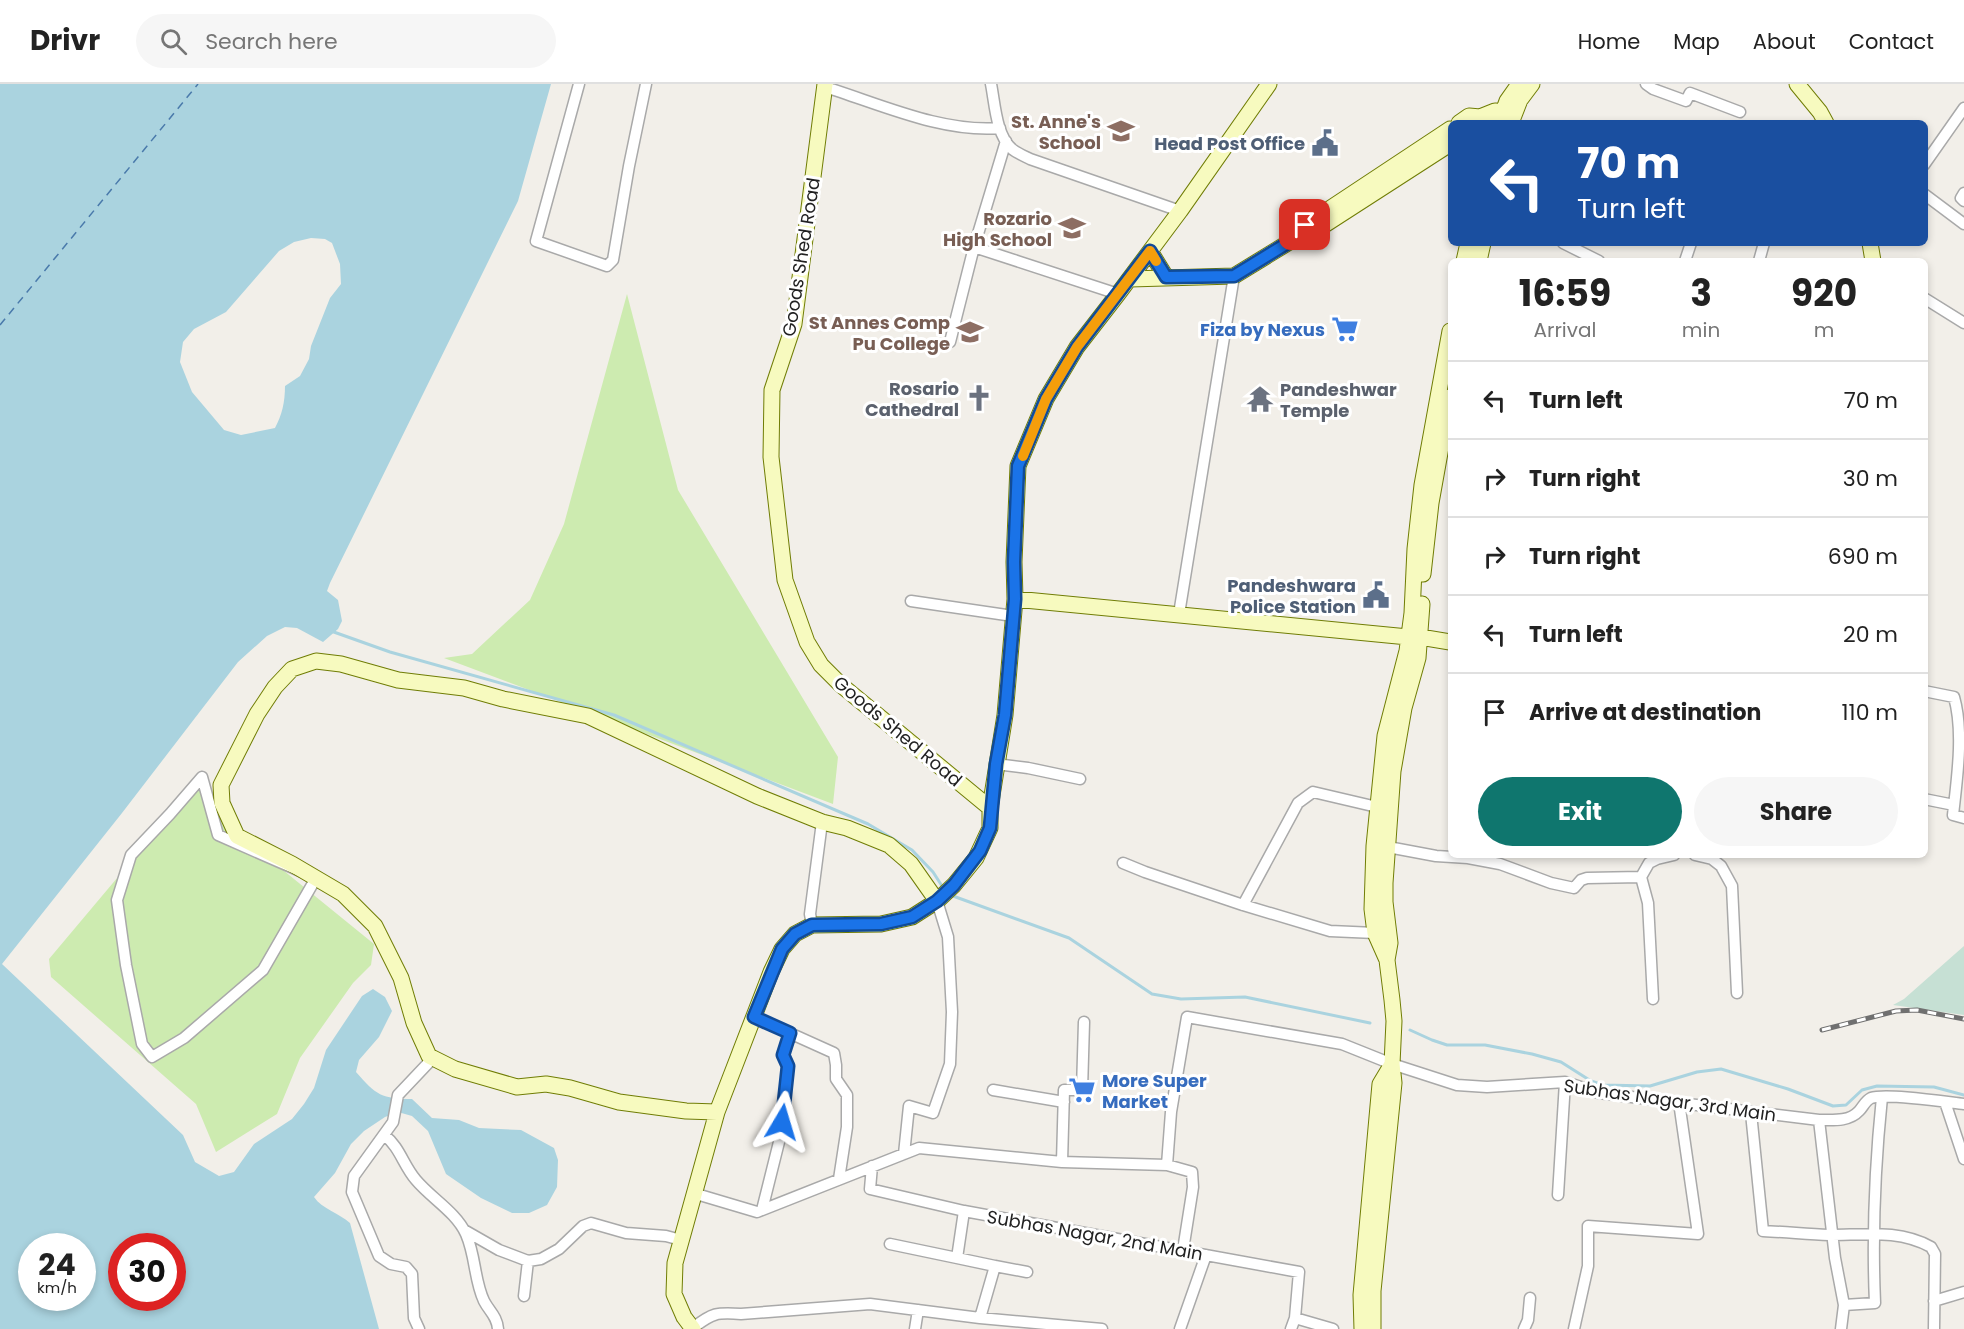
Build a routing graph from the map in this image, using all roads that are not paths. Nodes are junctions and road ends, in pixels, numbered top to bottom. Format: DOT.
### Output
graph roads {
  1 [pos="579,84"];
  2 [pos="646,84"];
  3 [pos="991,84"];
  4 [pos="1269,84"];
  5 [pos="1519,84"];
  6 [pos="1532,84"];
  7 [pos="1646,84"];
  8 [pos="1797,84"];
  9 [pos="825,85"];
  10 [pos="1964,108"];
  11 [pos="1740,112"];
  12 [pos="1509,114"];
  13 [pos="1463,120"];
  14 [pos="1479,120"];
  15 [pos="1824,120"];
  16 [pos="1000,128"];
  17 [pos="1448,130"];
  18 [pos="1006,141"];
  19 [pos="1444,154"];
  20 [pos="1928,159"];
  21 [pos="1964,193"];
  22 [pos="1928,197"];
  23 [pos="1964,201"];
  24 [pos="1180,211"];
  25 [pos="1964,224"];
  26 [pos="1304,233"];
  27 [pos="1569,246"];
  28 [pos="974,248"];
  29 [pos="1150,251"];
  30 [pos="1593,258"];
  31 [pos="1234,276"];
  32 [pos="1166,277"];
  33 [pos="1130,279"];
  34 [pos="1118,294"];
  35 [pos="1928,300"];
  36 [pos="1964,323"];
  37 [pos="950,342"];
  38 [pos="1448,342"];
  39 [pos="1448,408"];
  40 [pos="1418,578"];
  41 [pos="1015,599"];
  42 [pos="911,601"];
  43 [pos="1179,614"];
  44 [pos="1013,616"];
  45 [pos="1414,637"];
  46 [pos="1448,642"];
  47 [pos="1928,692"];
  48 [pos="996,764"];
  49 [pos="1080,779"];
  50 [pos="1928,801"];
  51 [pos="1954,806"];
  52 [pos="1377,807"];
  53 [pos="990,808"];
  54 [pos="1964,818"];
  55 [pos="822,822"];
  56 [pos="218,835"];
  57 [pos="237,836"];
  58 [pos="1381,847"];
  59 [pos="1448,856"];
  60 [pos="1472,858"];
  61 [pos="1657,858"];
  62 [pos="1708,858"];
  63 [pos="1124,863"];
  64 [pos="316,878"];
  65 [pos="1641,878"];
  66 [pos="937,901"];
  67 [pos="1243,905"];
  68 [pos="812,925"];
  69 [pos="1375,933"];
  70 [pos="1387,960"];
  71 [pos="1737,993"];
  72 [pos="1653,999"];
  73 [pos="754,1017"];
  74 [pos="1084,1022"];
  75 [pos="790,1033"];
  76 [pos="433,1058"];
  77 [pos="1392,1064"];
  78 [pos="1565,1082"];
  79 [pos="993,1090"];
  80 [pos="1882,1096"];
  81 [pos="1064,1102"];
  82 [pos="1679,1102"];
  83 [pos="1945,1102"];
  84 [pos="1964,1104"];
  85 [pos="717,1112"];
  86 [pos="1751,1113"];
  87 [pos="1819,1120"];
  88 [pos="384,1135"];
  89 [pos="904,1154"];
  90 [pos="1964,1160"];
  91 [pos="1062,1162"];
  92 [pos="1167,1164"];
  93 [pos="872,1166"];
  94 [pos="839,1179"];
  95 [pos="693,1193"];
  96 [pos="1558,1195"];
  97 [pos="762,1210"];
  98 [pos="964,1211"];
  99 [pos="464,1230"];
  100 [pos="1875,1233"];
  101 [pos="1832,1235"];
  102 [pos="681,1240"];
  103 [pos="890,1244"];
  104 [pos="1183,1250"];
  105 [pos="1206,1255"];
  106 [pos="957,1258"];
  107 [pos="528,1261"];
  108 [pos="995,1266"];
  109 [pos="1027,1272"];
  110 [pos="1964,1292"];
  111 [pos="524,1296"];
  112 [pos="1530,1298"];
  113 [pos="1934,1301"];
  114 [pos="1844,1305"];
  115 [pos="918,1310"];
  116 [pos="976,1318"];
  117 [pos="1295,1318"];
  118 [pos="693,1328"];
  119 [pos="1077,1328"];
  120 [pos="419,1329"];
  121 [pos="498,1329"];
  122 [pos="915,1329"];
  123 [pos="970,1329"];
  124 [pos="1102,1329"];
  125 [pos="1180,1329"];
  126 [pos="1291,1329"];
  127 [pos="1333,1329"];
  128 [pos="1362,1329"];
  129 [pos="1373,1329"];
  130 [pos="1524,1329"];
  131 [pos="1574,1329"];
  132 [pos="1841,1329"];
  133 [pos="1934,1329"];
  1 -- 2 [label="street"];
  3 -- 16 [label="street"];
  4 -- 24 [label="street"];
  5 -- 12 [label="street"];
  6 -- 12 [label="street"];
  7 -- 11 [label="street"];
  8 -- 15 [label="street"];
  9 -- 16 [label="street"];
  9 -- 53 [label="street, Goods Shed Road"];
  10 -- 20 [label="street"];
  12 -- 14 [label="street"];
  13 -- 14 [label="street"];
  16 -- 18 [label="street"];
  17 -- 26 [label="street"];
  18 -- 24 [label="street"];
  18 -- 28 [label="street"];
  19 -- 26 [label="street"];
  21 -- 23 [label="street"];
  22 -- 25 [label="street"];
  24 -- 29 [label="street"];
  26 -- 31 [label="street"];
  27 -- 30 [label="street"];
  28 -- 34 [label="street"];
  28 -- 37 [label="street"];
  29 -- 32 [label="street"];
  29 -- 33 [label="street"];
  31 -- 32 [label="street"];
  31 -- 43 [label="street"];
  32 -- 33 [label="street"];
  33 -- 34 [label="street"];
  34 -- 41 [label="street"];
  35 -- 36 [label="street"];
  38 -- 40 [label="street"];
  39 -- 40 [label="street"];
  40 -- 45 [label="street"];
  41 -- 43 [label="street"];
  41 -- 44 [label="street"];
  42 -- 44 [label="street"];
  43 -- 45 [label="street"];
  44 -- 48 [label="street"];
  45 -- 46 [label="street"];
  45 -- 52 [label="street"];
  45 -- 58 [label="street"];
  47 -- 51 [label="street"];
  48 -- 49 [label="street"];
  48 -- 53 [label="street"];
  50 -- 51 [label="street"];
  51 -- 54 [label="street"];
  52 -- 58 [label="street"];
  52 -- 67 [label="street"];
  53 -- 66 [label="street"];
  55 -- 57 [label="street"];
  55 -- 66 [label="street"];
  55 -- 68 [label="street"];
  56 -- 57 [label="street"];
  56 -- 64 [label="street"];
  56 -- 64 [label="street"];
  57 -- 64 [label="street"];
  58 -- 59 [label="street"];
  58 -- 69 [label="street"];
  58 -- 70 [label="street"];
  60 -- 65 [label="street"];
  61 -- 65 [label="street"];
  62 -- 71 [label="street"];
  63 -- 67 [label="street"];
  64 -- 76 [label="street"];
  65 -- 72 [label="street"];
  66 -- 68 [label="street"];
  66 -- 89 [label="street"];
  67 -- 69 [label="street"];
  68 -- 73 [label="street"];
  69 -- 70 [label="street"];
  70 -- 77 [label="street"];
  73 -- 75 [label="street"];
  73 -- 85 [label="street"];
  74 -- 81 [label="street"];
  75 -- 94 [label="street"];
  75 -- 97 [label="street"];
  76 -- 85 [label="street"];
  76 -- 88 [label="street"];
  77 -- 78 [label="street, Subhas Nagar, 3rd Main"];
  77 -- 92 [label="street, Subhas Nagar, 3rd Main"];
  77 -- 128 [label="street"];
  77 -- 129 [label="street"];
  78 -- 82 [label="street, Subhas Nagar, 3rd Main"];
  78 -- 96 [label="street"];
  79 -- 81 [label="street"];
  80 -- 83 [label="street"];
  80 -- 87 [label="street, Subhas Nagar, 3rd Main"];
  80 -- 100 [label="street"];
  81 -- 91 [label="street"];
  82 -- 86 [label="street, Subhas Nagar, 3rd Main"];
  82 -- 131 [label="street"];
  83 -- 84 [label="street"];
  83 -- 90 [label="street"];
  85 -- 95 [label="street"];
  86 -- 87 [label="street, Subhas Nagar, 3rd Main"];
  86 -- 101 [label="street"];
  87 -- 101 [label="street"];
  88 -- 99 [label="street"];
  88 -- 120 [label="street"];
  89 -- 91 [label="street"];
  89 -- 93 [label="street"];
  91 -- 92 [label="street"];
  92 -- 104 [label="street"];
  93 -- 94 [label="street"];
  93 -- 98 [label="street, Subhas Nagar, 2nd Main"];
  94 -- 97 [label="street"];
  95 -- 97 [label="street"];
  95 -- 102 [label="street"];
  98 -- 104 [label="street, Subhas Nagar, 2nd Main"];
  98 -- 106 [label="street"];
  99 -- 107 [label="street"];
  99 -- 121 [label="street"];
  100 -- 101 [label="street"];
  100 -- 113 [label="street"];
  100 -- 114 [label="street"];
  101 -- 114 [label="street"];
  102 -- 107 [label="street"];
  102 -- 118 [label="street"];
  103 -- 106 [label="street"];
  104 -- 105 [label="street, Subhas Nagar, 2nd Main"];
  105 -- 117 [label="street, Subhas Nagar, 2nd Main"];
  105 -- 125 [label="street"];
  106 -- 108 [label="street"];
  107 -- 111 [label="street"];
  108 -- 109 [label="street"];
  108 -- 116 [label="street"];
  110 -- 113 [label="street"];
  112 -- 130 [label="street"];
  113 -- 133 [label="street"];
  114 -- 132 [label="street"];
  115 -- 116 [label="street"];
  115 -- 118 [label="street"];
  115 -- 122 [label="street"];
  116 -- 119 [label="street"];
  116 -- 123 [label="street"];
  117 -- 126 [label="street"];
  117 -- 127 [label="street"];
  119 -- 124 [label="street"];
}
